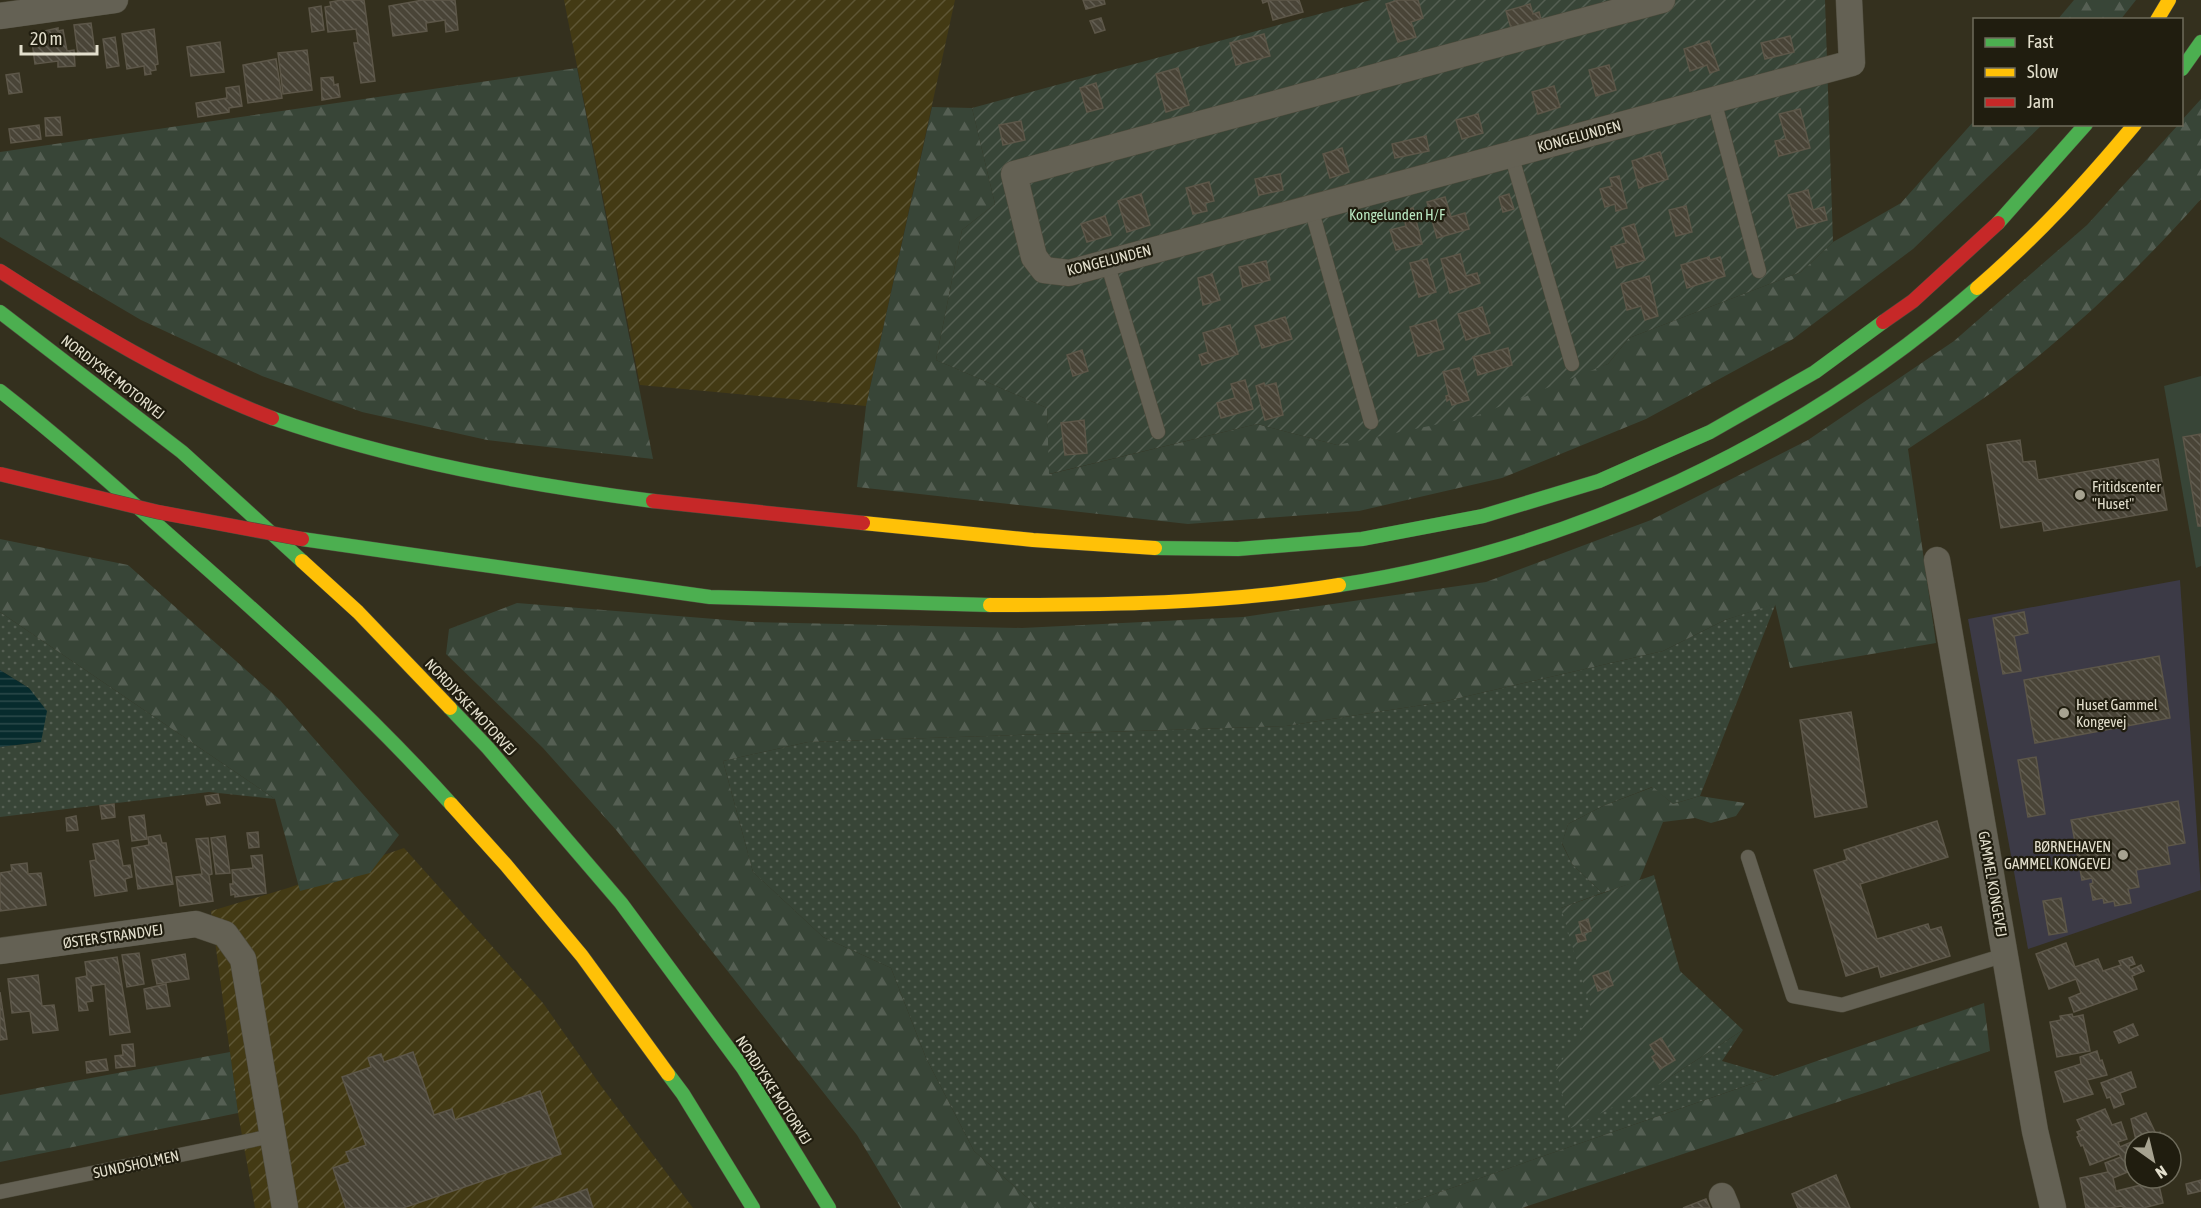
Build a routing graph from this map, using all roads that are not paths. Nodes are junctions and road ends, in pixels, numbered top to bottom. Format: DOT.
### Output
graph roads {
  1 [pos="115,0"];
  2 [pos="1662,0"];
  3 [pos="1848,0"];
  4 [pos="2169,0"];
  5 [pos="0,16"];
  6 [pos="2158,18"];
  7 [pos="2201,42"];
  8 [pos="2201,49"];
  9 [pos="2185,65"];
  10 [pos="1714,100"];
  11 [pos="2084,126"];
  12 [pos="2133,126"];
  13 [pos="1511,154"];
  14 [pos="1311,208"];
  15 [pos="1107,262"];
  16 [pos="0,271"];
  17 [pos="1759,271"];
  18 [pos="0,312"];
  19 [pos="1572,364"];
  20 [pos="0,391"];
  21 [pos="1371,422"];
  22 [pos="1158,432"];
  23 [pos="0,474"];
  24 [pos="1937,560"];
  25 [pos="1748,857"];
  26 [pos="0,951"];
  27 [pos="2005,955"];
  28 [pos="272,1136"];
  29 [pos="0,1192"];
  30 [pos="285,1208"];
  31 [pos="753,1208"];
  32 [pos="829,1208"];
  33 [pos="2053,1208"];
  1 -- 5 [label="street"];
  2 -- 15 [label="street, KONGELUNDEN"];
  3 -- 10 [label="street, KONGELUNDEN"];
  4 -- 6 [label="highway"];
  7 -- 9 [label="highway"];
  8 -- 9 [label="highway"];
  10 -- 13 [label="street, KONGELUNDEN"];
  10 -- 17 [label="lane"];
  11 -- 16 [label="highway"];
  12 -- 23 [label="highway, bridge"];
  13 -- 14 [label="street, KONGELUNDEN"];
  13 -- 19 [label="lane"];
  14 -- 15 [label="street, KONGELUNDEN"];
  14 -- 21 [label="lane"];
  15 -- 22 [label="lane"];
  18 -- 32 [label="highway, NORDJYSKE MOTORVEJ"];
  20 -- 31 [label="highway"];
  24 -- 27 [label="street, GAMMEL KONGEVEJ"];
  25 -- 27 [label="lane"];
  26 -- 28 [label="street, ØSTER STRANDVEJ"];
  27 -- 33 [label="street, GAMMEL KONGEVEJ"];
  28 -- 29 [label="lane, SUNDSHOLMEN"];
  28 -- 30 [label="street"];
}
